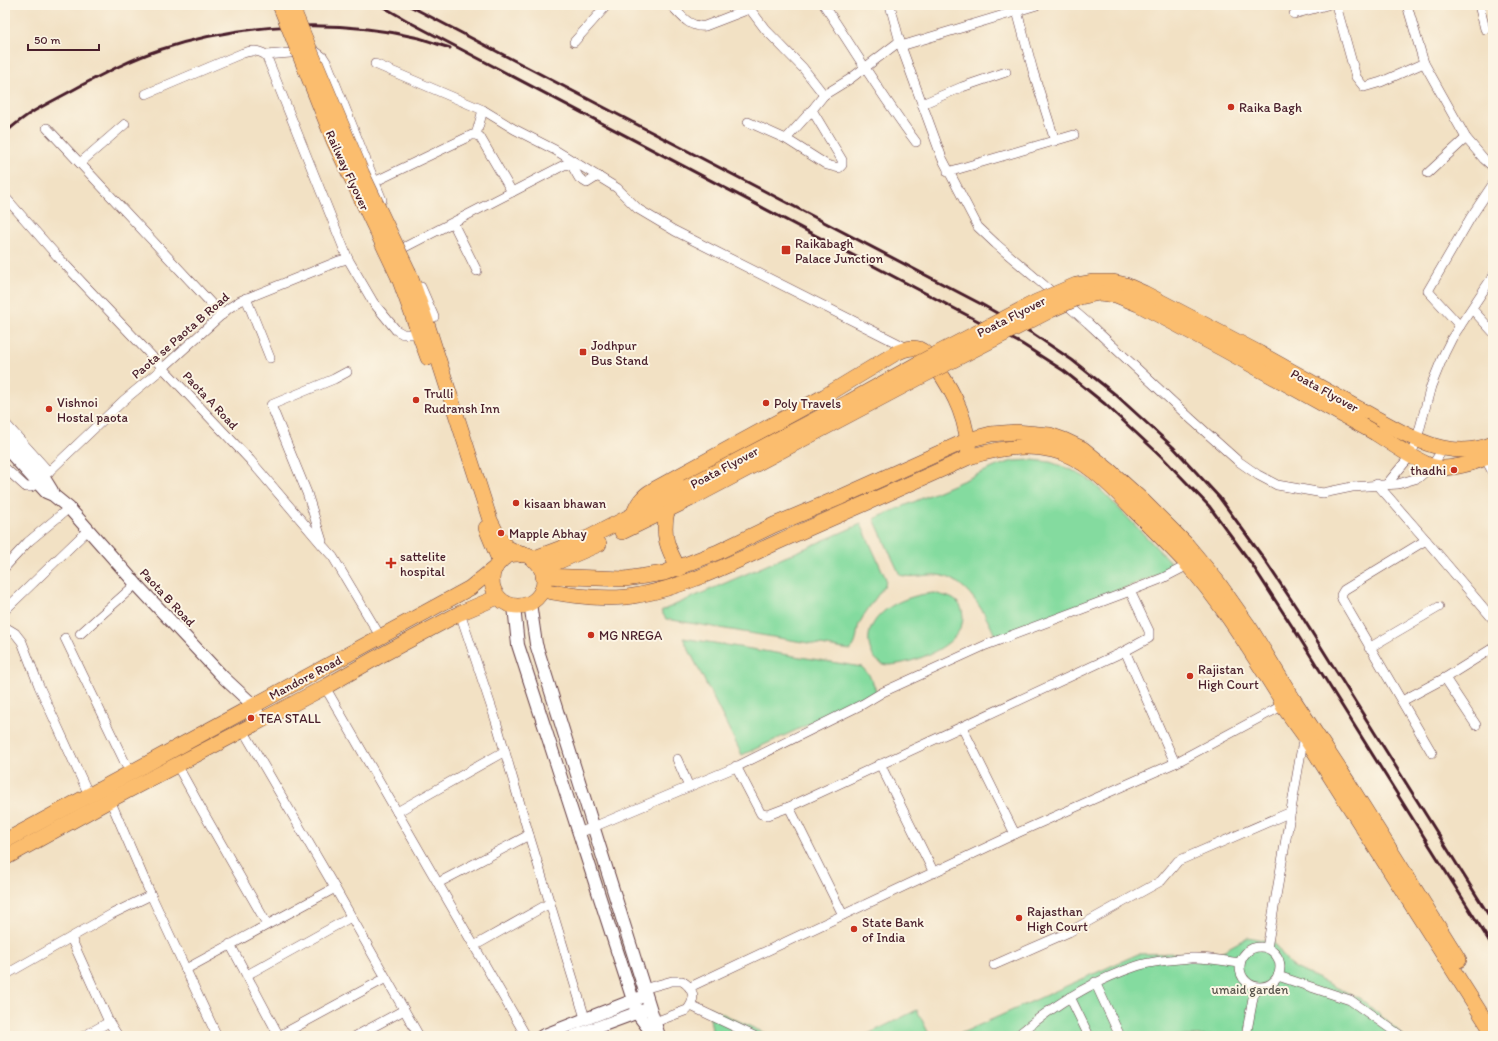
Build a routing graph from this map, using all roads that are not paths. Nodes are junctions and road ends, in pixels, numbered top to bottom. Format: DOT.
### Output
graph roads {
  1 [pos="280,5"];
  2 [pos="291,5"];
  3 [pos="607,5"];
  4 [pos="671,5"];
  5 [pos="824,5"];
  6 [pos="890,5"];
  7 [pos="1037,5"];
  8 [pos="1327,5"];
  9 [pos="1336,5"];
  10 [pos="1407,5"];
  11 [pos="1479,5"];
  12 [pos="748,7"];
  13 [pos="1014,9"];
  14 [pos="1294,14"];
  15 [pos="1485,29"];
  16 [pos="574,42"];
  17 [pos="901,43"];
  18 [pos="266,55"];
  19 [pos="1424,63"];
  20 [pos="375,64"];
  21 [pos="865,67"];
  22 [pos="1006,72"];
  23 [pos="146,94"];
  24 [pos="824,95"];
  25 [pos="922,104"];
  26 [pos="483,110"];
  27 [pos="812,110"];
  28 [pos="748,122"];
  29 [pos="125,124"];
  30 [pos="47,128"];
  31 [pos="476,135"];
  32 [pos="1074,136"];
  33 [pos="1466,138"];
  34 [pos="786,140"];
  35 [pos="1055,141"];
  36 [pos="916,142"];
  37 [pos="80,164"];
  38 [pos="1493,167"];
  39 [pos="948,172"];
  40 [pos="1428,173"];
  41 [pos="598,176"];
  42 [pos="374,182"];
  43 [pos="1493,184"];
  44 [pos="512,192"];
  45 [pos="5,197"];
  46 [pos="453,223"];
  47 [pos="405,247"];
  48 [pos="348,259"];
  49 [pos="477,271"];
  50 [pos="404,276"];
  51 [pos="1493,276"];
  52 [pos="246,298"];
  53 [pos="1472,309"];
  54 [pos="222,315"];
  55 [pos="427,326"];
  56 [pos="1460,326"];
  57 [pos="1493,332"];
  58 [pos="908,348"];
  59 [pos="270,358"];
  60 [pos="163,368"];
  61 [pos="347,372"];
  62 [pos="5,422"];
  63 [pos="5,433"];
  64 [pos="1417,439"];
  65 [pos="968,440"];
  66 [pos="5,447"];
  67 [pos="1443,449"];
  68 [pos="1488,451"];
  69 [pos="1411,455"];
  70 [pos="969,457"];
  71 [pos="1432,466"];
  72 [pos="5,468"];
  73 [pos="1493,473"];
  74 [pos="43,478"];
  75 [pos="1377,484"];
  76 [pos="1387,484"];
  77 [pos="690,493"];
  78 [pos="841,497"];
  79 [pos="69,508"];
  80 [pos="667,511"];
  81 [pos="848,512"];
  82 [pos="633,516"];
  83 [pos="88,530"];
  84 [pos="1426,540"];
  85 [pos="323,546"];
  86 [pos="498,564"];
  87 [pos="1188,565"];
  88 [pos="5,567"];
  89 [pos="679,569"];
  90 [pos="536,570"];
  91 [pos="136,584"];
  92 [pos="1130,591"];
  93 [pos="498,597"];
  94 [pos="530,603"];
  95 [pos="514,606"];
  96 [pos="1439,607"];
  97 [pos="5,610"];
  98 [pos="460,613"];
  99 [pos="1493,619"];
  100 [pos="5,627"];
  101 [pos="80,634"];
  102 [pos="380,636"];
  103 [pos="65,638"];
  104 [pos="1370,648"];
  105 [pos="1493,648"];
  106 [pos="1125,651"];
  107 [pos="1445,678"];
  108 [pos="325,688"];
  109 [pos="1402,701"];
  110 [pos="1288,703"];
  111 [pos="253,705"];
  112 [pos="262,720"];
  113 [pos="1476,725"];
  114 [pos="962,727"];
  115 [pos="243,730"];
  116 [pos="1304,735"];
  117 [pos="505,751"];
  118 [pos="1432,753"];
  119 [pos="677,759"];
  120 [pos="1175,763"];
  121 [pos="880,764"];
  122 [pos="177,765"];
  123 [pos="736,766"];
  124 [pos="130,773"];
  125 [pos="689,787"];
  126 [pos="90,795"];
  127 [pos="110,800"];
  128 [pos="789,807"];
  129 [pos="397,812"];
  130 [pos="1291,812"];
  131 [pos="592,828"];
  132 [pos="579,833"];
  133 [pos="529,834"];
  134 [pos="1015,834"];
  135 [pos="5,841"];
  136 [pos="5,858"];
  137 [pos="934,873"];
  138 [pos="438,883"];
  139 [pos="335,888"];
  140 [pos="151,895"];
  141 [pos="550,903"];
  142 [pos="843,915"];
  143 [pos="351,917"];
  144 [pos="268,924"];
  145 [pos="71,938"];
  146 [pos="230,944"];
  147 [pos="474,946"];
  148 [pos="1267,948"];
  149 [pos="1240,963"];
  150 [pos="994,965"];
  151 [pos="186,969"];
  152 [pos="5,975"];
  153 [pos="247,976"];
  154 [pos="1278,976"];
  155 [pos="386,978"];
  156 [pos="1095,982"];
  157 [pos="690,987"];
  158 [pos="1255,987"];
  159 [pos="645,992"];
  160 [pos="1070,997"];
  161 [pos="633,1000"];
  162 [pos="691,1006"];
  163 [pos="651,1008"];
  164 [pos="404,1010"];
  165 [pos="637,1013"];
  166 [pos="1493,1014"];
  167 [pos="585,1018"];
  168 [pos="109,1022"];
  169 [pos="655,1022"];
  170 [pos="1493,1033"];
  171 [pos="84,1036"];
  172 [pos="118,1036"];
  173 [pos="217,1036"];
  174 [pos="279,1036"];
  175 [pos="356,1036"];
  176 [pos="419,1036"];
  177 [pos="526,1036"];
  178 [pos="542,1036"];
  179 [pos="574,1036"];
  180 [pos="654,1036"];
  181 [pos="659,1036"];
  182 [pos="754,1036"];
  183 [pos="1017,1036"];
  184 [pos="1089,1036"];
  185 [pos="1120,1036"];
  186 [pos="1246,1036"];
  187 [pos="1401,1036"];
  1 -- 50 [label="main road, Railway Flyover, bridge"];
  2 -- 50 [label="main road, Railway Flyover, bridge"];
  3 -- 16 [label="street"];
  4 -- 12 [label="street"];
  5 -- 21 [label="street"];
  6 -- 17 [label="street"];
  7 -- 13 [label="street"];
  8 -- 14 [label="street"];
  9 -- 19 [label="street"];
  10 -- 19 [label="street"];
  11 -- 15 [label="street"];
  12 -- 24 [label="street"];
  13 -- 17 [label="street"];
  13 -- 35 [label="street"];
  17 -- 21 [label="street"];
  17 -- 25 [label="street"];
  18 -- 23 [label="street"];
  18 -- 42 [label="street"];
  18 -- 48 [label="street"];
  19 -- 33 [label="street"];
  20 -- 26 [label="street"];
  21 -- 24 [label="street"];
  21 -- 36 [label="street"];
  22 -- 25 [label="street"];
  24 -- 27 [label="street"];
  25 -- 39 [label="street"];
  26 -- 31 [label="street"];
  26 -- 41 [label="street"];
  27 -- 34 [label="street"];
  27 -- 34 [label="street"];
  28 -- 34 [label="street"];
  29 -- 37 [label="street"];
  30 -- 37 [label="street"];
  31 -- 42 [label="street"];
  31 -- 44 [label="street"];
  32 -- 35 [label="street"];
  33 -- 38 [label="street"];
  33 -- 40 [label="street"];
  35 -- 39 [label="street"];
  37 -- 54 [label="street"];
  39 -- 75 [label="street"];
  41 -- 44 [label="street"];
  41 -- 58 [label="street"];
  42 -- 47 [label="street"];
  43 -- 56 [label="street"];
  44 -- 46 [label="street"];
  45 -- 60 [label="street, Paota A Road"];
  46 -- 47 [label="street"];
  46 -- 49 [label="street"];
  47 -- 55 [label="street"];
  48 -- 52 [label="street, Paota se Paota B Road"];
  48 -- 55 [label="street"];
  50 -- 55 [label="main road, Railway Flyover"];
  51 -- 53 [label="street"];
  52 -- 54 [label="street, Paota se Paota B Road"];
  52 -- 59 [label="street"];
  53 -- 56 [label="street"];
  53 -- 57 [label="street"];
  54 -- 60 [label="street, Paota se Paota B Road"];
  55 -- 86 [label="main road"];
  55 -- 90 [label="main road"];
  56 -- 64 [label="street"];
  58 -- 65 [label="main road"];
  58 -- 82 [label="main road"];
  60 -- 74 [label="street, Paota se Paota B Road"];
  60 -- 85 [label="street, Paota A Road"];
  61 -- 85 [label="street"];
  62 -- 74 [label="street"];
  63 -- 74 [label="street, Paota B Road"];
  64 -- 67 [label="main road, Poata Flyover"];
  64 -- 69 [label="street"];
  64 -- 77 [label="main road, Poata Flyover, bridge"];
  65 -- 70 [label="main road"];
  65 -- 78 [label="main road"];
  65 -- 110 [label="main road"];
  66 -- 74 [label="street, Paota B Road"];
  67 -- 68 [label="main road, Poata Flyover"];
  67 -- 71 [label="street"];
  68 -- 71 [label="main road"];
  68 -- 73 [label="street"];
  69 -- 71 [label="main road, Poata Flyover"];
  69 -- 76 [label="street"];
  69 -- 77 [label="main road, Poata Flyover, bridge"];
  70 -- 81 [label="main road"];
  70 -- 87 [label="main road"];
  71 -- 76 [label="street"];
  72 -- 74 [label="street"];
  74 -- 79 [label="street, Paota B Road"];
  75 -- 76 [label="street"];
  75 -- 84 [label="street"];
  77 -- 80 [label="main road, Poata Flyover"];
  77 -- 82 [label="main road, Poata Flyover"];
  78 -- 81 [label="main road"];
  78 -- 89 [label="main road"];
  79 -- 83 [label="street, Paota B Road"];
  79 -- 88 [label="street"];
  80 -- 89 [label="main road"];
  80 -- 90 [label="main road, Poata Flyover"];
  81 -- 90 [label="main road"];
  82 -- 90 [label="main road, Poata Flyover"];
  83 -- 91 [label="street, Paota B Road"];
  83 -- 97 [label="street"];
  84 -- 99 [label="street"];
  84 -- 104 [label="street"];
  85 -- 102 [label="street, Paota A Road"];
  86 -- 90 [label="main road"];
  86 -- 93 [label="main road"];
  86 -- 102 [label="main road, Mandore Road"];
  87 -- 92 [label="street"];
  87 -- 110 [label="main road"];
  89 -- 90 [label="main road"];
  90 -- 94 [label="main road"];
  91 -- 101 [label="street"];
  91 -- 111 [label="street, Paota B Road"];
  92 -- 106 [label="street"];
  92 -- 123 [label="street"];
  93 -- 95 [label="main road"];
  93 -- 98 [label="main road, Mandore Road"];
  94 -- 95 [label="main road"];
  94 -- 131 [label="street"];
  95 -- 132 [label="street"];
  96 -- 104 [label="street"];
  98 -- 108 [label="main road, Mandore Road"];
  98 -- 117 [label="street"];
  100 -- 126 [label="street"];
  102 -- 111 [label="main road, Mandore Road"];
  103 -- 124 [label="street"];
  104 -- 109 [label="street"];
  105 -- 107 [label="street"];
  106 -- 114 [label="street"];
  106 -- 120 [label="street"];
  107 -- 109 [label="street"];
  107 -- 113 [label="street"];
  108 -- 112 [label="main road, Mandore Road"];
  108 -- 129 [label="street"];
  109 -- 118 [label="street"];
  110 -- 116 [label="main road"];
  110 -- 120 [label="street"];
  110 -- 166 [label="main road"];
  111 -- 112 [label="street, Paota B Road"];
  111 -- 124 [label="main road, Mandore Road"];
  112 -- 115 [label="main road, Mandore Road"];
  114 -- 121 [label="street"];
  114 -- 134 [label="street"];
  115 -- 122 [label="main road, Mandore Road"];
  115 -- 139 [label="street"];
  116 -- 130 [label="street"];
  116 -- 170 [label="main road"];
  117 -- 129 [label="street"];
  117 -- 133 [label="street"];
  119 -- 125 [label="street"];
  120 -- 134 [label="street"];
  121 -- 128 [label="street"];
  121 -- 137 [label="street"];
  122 -- 127 [label="main road, Mandore Road"];
  122 -- 144 [label="street"];
  123 -- 125 [label="street"];
  123 -- 128 [label="street"];
  124 -- 126 [label="main road, Mandore Road"];
  125 -- 131 [label="street"];
  126 -- 135 [label="main road, Mandore Road"];
  127 -- 136 [label="main road, Mandore Road"];
  127 -- 140 [label="street"];
  128 -- 142 [label="street"];
  129 -- 138 [label="street"];
  130 -- 148 [label="street"];
  130 -- 150 [label="street"];
  131 -- 132 [label="street"];
  131 -- 159 [label="street"];
  132 -- 161 [label="street"];
  133 -- 138 [label="street"];
  133 -- 141 [label="street"];
  134 -- 137 [label="street"];
  137 -- 142 [label="street"];
  138 -- 147 [label="street"];
  139 -- 143 [label="street"];
  139 -- 144 [label="street"];
  140 -- 145 [label="street"];
  140 -- 151 [label="street"];
  141 -- 147 [label="street"];
  141 -- 167 [label="street"];
  142 -- 157 [label="street"];
  143 -- 153 [label="street"];
  143 -- 155 [label="street"];
  144 -- 146 [label="street"];
  145 -- 152 [label="street"];
  145 -- 168 [label="street"];
  146 -- 151 [label="street"];
  146 -- 153 [label="street"];
  147 -- 177 [label="street"];
  148 -- 149 [label="street"];
  148 -- 154 [label="street"];
  149 -- 156 [label="street"];
  149 -- 158 [label="street"];
  151 -- 173 [label="street"];
  153 -- 174 [label="street"];
  154 -- 158 [label="street"];
  154 -- 187 [label="street"];
  155 -- 164 [label="street"];
  155 -- 174 [label="street"];
  156 -- 160 [label="street"];
  156 -- 185 [label="street"];
  157 -- 159 [label="street"];
  157 -- 162 [label="street"];
  158 -- 186 [label="street"];
  159 -- 161 [label="street"];
  159 -- 163 [label="street"];
  160 -- 183 [label="street"];
  160 -- 184 [label="street"];
  161 -- 165 [label="street"];
  161 -- 167 [label="street"];
  162 -- 169 [label="street"];
  162 -- 182 [label="street"];
  163 -- 165 [label="street"];
  163 -- 169 [label="street"];
  164 -- 175 [label="street"];
  164 -- 176 [label="street"];
  165 -- 179 [label="street"];
  165 -- 180 [label="street"];
  167 -- 178 [label="street"];
  168 -- 171 [label="street"];
  168 -- 172 [label="street"];
  169 -- 181 [label="street"];
}
